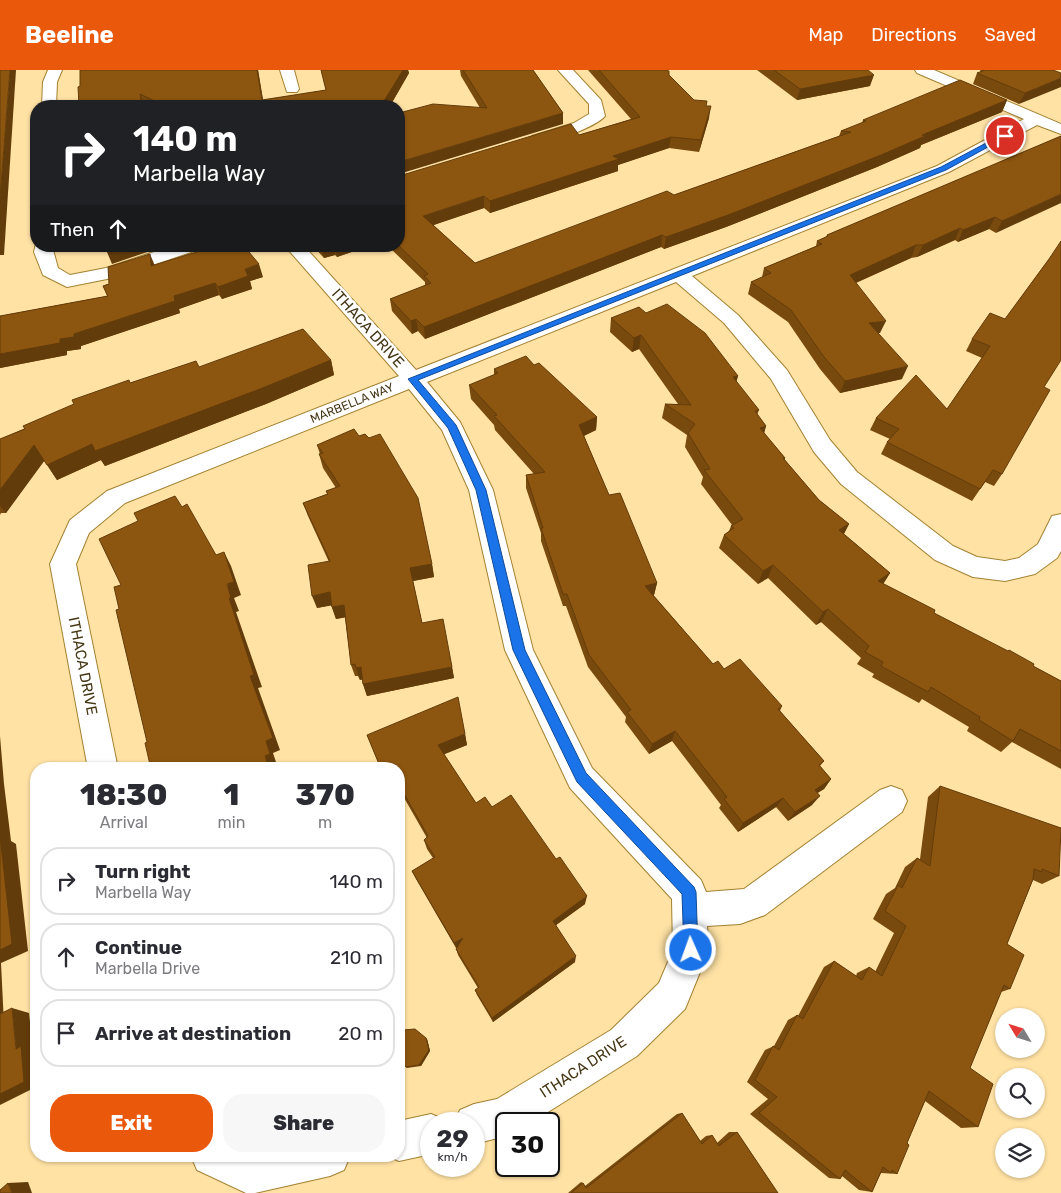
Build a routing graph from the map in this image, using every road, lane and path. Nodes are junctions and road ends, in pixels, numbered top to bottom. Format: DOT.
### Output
graph roads {
  1 [pos="54,70"];
  2 [pos="287,70"];
  3 [pos="565,70"];
  4 [pos="922,70"];
  5 [pos="292,89"];
  6 [pos="49,100"];
  7 [pos="1036,119"];
  8 [pos="1061,129"];
  9 [pos="522,143"];
  10 [pos="43,252"];
  11 [pos="173,252"];
  12 [pos="299,252"];
  13 [pos="677,273"];
  14 [pos="412,379"];
  15 [pos="1061,523"];
  16 [pos="62,564"];
  17 [pos="102,762"];
  18 [pos="891,801"];
  19 [pos="690,910"];
  20 [pos="485,1121"];
  21 [pos="420,1136"];
  22 [pos="405,1140"];
  23 [pos="224,1162"];
  24 [pos="303,1162"];
  1 -- 6 [label="street"];
  2 -- 5 [label="street"];
  3 -- 9 [label="street"];
  4 -- 7 [label="street"];
  7 -- 8 [label="street"];
  7 -- 13 [label="street, MARBELLA WAY"];
  10 -- 11 [label="street"];
  12 -- 14 [label="street, ITHACA DRIVE"];
  13 -- 14 [label="street, MARBELLA WAY"];
  13 -- 15 [label="street"];
  14 -- 16 [label="street, MARBELLA WAY"];
  14 -- 19 [label="street, ITHACA DRIVE"];
  16 -- 17 [label="street, ITHACA DRIVE"];
  18 -- 19 [label="street"];
  19 -- 20 [label="street, ITHACA DRIVE"];
  21 -- 22 [label="street"];
  23 -- 24 [label="street"];
}
